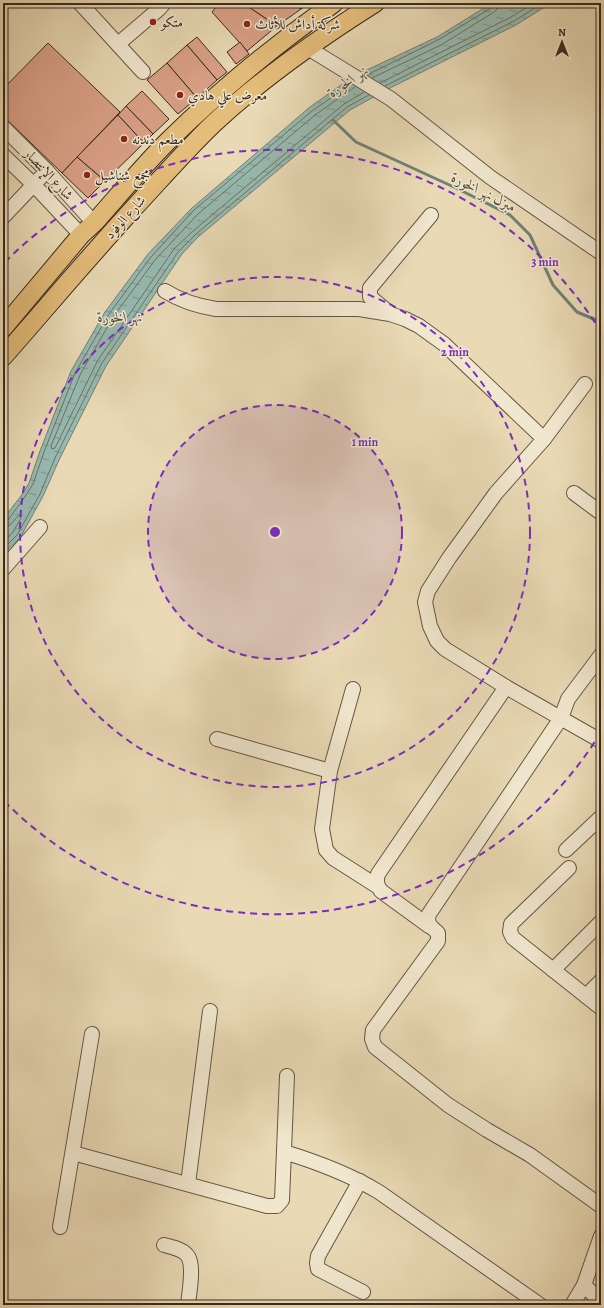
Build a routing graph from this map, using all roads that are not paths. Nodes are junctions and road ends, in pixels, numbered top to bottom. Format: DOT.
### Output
graph roads {
  1 [pos="80,3"];
  2 [pos="164,3"];
  3 [pos="334,3"];
  4 [pos="375,3"];
  5 [pos="118,44"];
  6 [pos="308,48"];
  7 [pos="143,72"];
  8 [pos="3,127"];
  9 [pos="3,155"];
  10 [pos="47,171"];
  11 [pos="34,185"];
  12 [pos="431,215"];
  13 [pos="3,217"];
  14 [pos="87,229"];
  15 [pos="601,253"];
  16 [pos="165,291"];
  17 [pos="390,314"];
  18 [pos="3,328"];
  19 [pos="3,357"];
  20 [pos="585,384"];
  21 [pos="544,439"];
  22 [pos="574,493"];
  23 [pos="601,513"];
  24 [pos="40,527"];
  25 [pos="3,569"];
  26 [pos="601,655"];
  27 [pos="506,687"];
  28 [pos="353,689"];
  29 [pos="561,718"];
  30 [pos="217,739"];
  31 [pos="601,741"];
  32 [pos="330,771"];
  33 [pos="601,817"];
  34 [pos="566,850"];
  35 [pos="569,868"];
  36 [pos="377,886"];
  37 [pos="601,922"];
  38 [pos="429,926"];
  39 [pos="553,970"];
  40 [pos="601,981"];
  41 [pos="586,996"];
  42 [pos="601,1008"];
  43 [pos="210,1011"];
  44 [pos="92,1034"];
  45 [pos="287,1076"];
  46 [pos="284,1152"];
  47 [pos="73,1153"];
  48 [pos="360,1181"];
  49 [pos="188,1184"];
  50 [pos="601,1206"];
  51 [pos="60,1227"];
  52 [pos="601,1236"];
  53 [pos="164,1245"];
  54 [pos="584,1285"];
  55 [pos="363,1292"];
  56 [pos="601,1302"];
  57 [pos="188,1305"];
  58 [pos="540,1305"];
  59 [pos="572,1305"];
  1 -- 5 [label="street"];
  2 -- 5 [label="street"];
  3 -- 14 [label="main road, شارع الوفود"];
  4 -- 6 [label="main road, شارع الوفود"];
  5 -- 7 [label="street"];
  6 -- 15 [label="street"];
  6 -- 19 [label="main road, شارع الوفود"];
  8 -- 10 [label="street, شارع الإنتصار"];
  9 -- 11 [label="street, شارع الإنتصار"];
  10 -- 11 [label="street"];
  10 -- 14 [label="street, شارع الإنتصار"];
  11 -- 13 [label="street"];
  11 -- 14 [label="street, شارع الإنتصار"];
  12 -- 17 [label="street"];
  14 -- 18 [label="main road, شارع الوفود"];
  16 -- 17 [label="street"];
  17 -- 21 [label="street"];
  20 -- 21 [label="street"];
  21 -- 27 [label="street"];
  22 -- 23 [label="street"];
  24 -- 25 [label="street"];
  26 -- 29 [label="street"];
  27 -- 29 [label="street"];
  27 -- 36 [label="street"];
  28 -- 32 [label="street"];
  29 -- 31 [label="street"];
  29 -- 38 [label="street"];
  30 -- 32 [label="street"];
  32 -- 36 [label="street"];
  33 -- 34 [label="street"];
  35 -- 39 [label="street"];
  36 -- 38 [label="street"];
  37 -- 39 [label="street"];
  38 -- 50 [label="street"];
  39 -- 41 [label="street"];
  40 -- 41 [label="street"];
  41 -- 42 [label="street"];
  43 -- 49 [label="street"];
  44 -- 47 [label="street"];
  45 -- 46 [label="street"];
  46 -- 48 [label="street"];
  46 -- 49 [label="street"];
  47 -- 49 [label="street"];
  47 -- 51 [label="street"];
  48 -- 55 [label="street"];
  48 -- 58 [label="street"];
  52 -- 54 [label="street"];
  53 -- 57 [label="street"];
  54 -- 56 [label="street"];
  54 -- 59 [label="street"];
}
